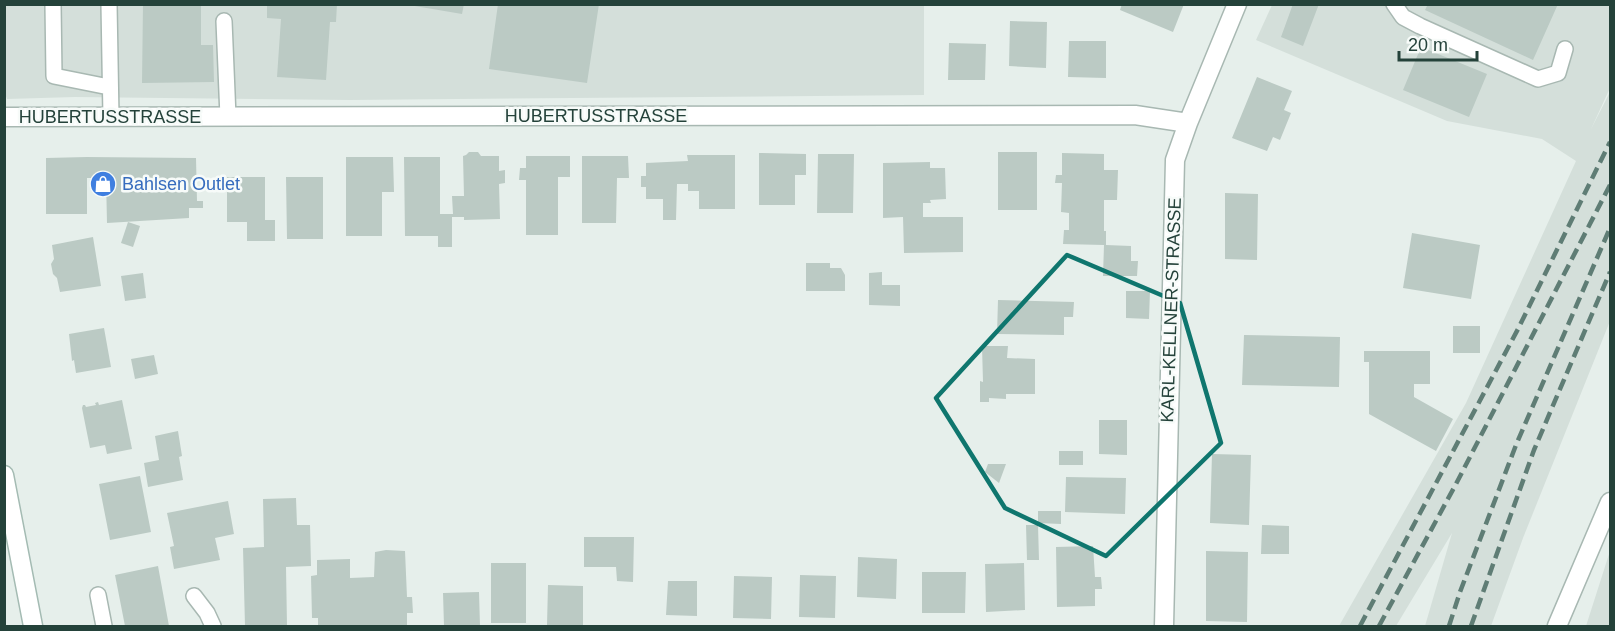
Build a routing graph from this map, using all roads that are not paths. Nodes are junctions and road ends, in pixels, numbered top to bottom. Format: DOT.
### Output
graph roads {
  1 [pos="53,4"];
  2 [pos="109,4"];
  3 [pos="1237,4"];
  4 [pos="1394,4"];
  5 [pos="224,21"];
  6 [pos="1565,49"];
  7 [pos="109,87"];
  8 [pos="4,117"];
  9 [pos="111,117"];
  10 [pos="228,117"];
  11 [pos="1188,123"];
  12 [pos="4,475"];
  13 [pos="1611,502"];
  14 [pos="98,595"];
  15 [pos="194,596"];
  16 [pos="33,627"];
  17 [pos="104,627"];
  18 [pos="213,627"];
  19 [pos="1164,627"];
  20 [pos="1557,627"];
  1 -- 7 [label="lane"];
  2 -- 7 [label="lane"];
  3 -- 11 [label="street, KARL-KELLNER-STRASSE"];
  4 -- 6 [label="lane"];
  5 -- 10 [label="lane"];
  7 -- 9 [label="lane"];
  8 -- 9 [label="street, HUBERTUSSTRASSE"];
  9 -- 10 [label="street, HUBERTUSSTRASSE"];
  10 -- 11 [label="street, HUBERTUSSTRASSE"];
  11 -- 19 [label="street, KARL-KELLNER-STRASSE"];
  12 -- 16 [label="street"];
  13 -- 20 [label="street"];
  14 -- 17 [label="lane"];
  15 -- 18 [label="lane"];
}
